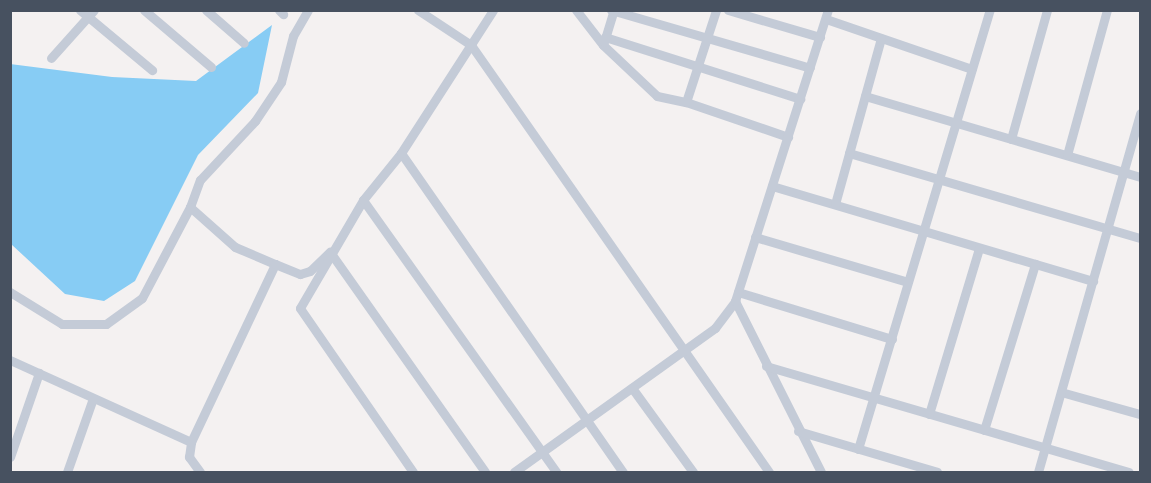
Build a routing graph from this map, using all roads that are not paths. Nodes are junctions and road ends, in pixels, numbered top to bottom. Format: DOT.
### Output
graph roads {
  1 [pos="144,10"];
  2 [pos="206,10"];
  3 [pos="308,10"];
  4 [pos="418,10"];
  5 [pos="493,10"];
  6 [pos="576,10"];
  7 [pos="716,10"];
  8 [pos="728,10"];
  9 [pos="1047,10"];
  10 [pos="1107,10"];
  11 [pos="613,11"];
  12 [pos="988,11"];
  13 [pos="87,13"];
  14 [pos="827,15"];
  15 [pos="820,37"];
  16 [pos="707,38"];
  17 [pos="881,38"];
  18 [pos="604,41"];
  19 [pos="244,43"];
  20 [pos="471,45"];
  21 [pos="51,58"];
  22 [pos="698,66"];
  23 [pos="211,67"];
  24 [pos="810,68"];
  25 [pos="972,69"];
  26 [pos="152,70"];
  27 [pos="865,96"];
  28 [pos="800,99"];
  29 [pos="686,102"];
  30 [pos="1140,115"];
  31 [pos="956,123"];
  32 [pos="788,137"];
  33 [pos="1011,139"];
  34 [pos="400,153"];
  35 [pos="849,153"];
  36 [pos="1066,155"];
  37 [pos="1124,172"];
  38 [pos="1140,177"];
  39 [pos="939,179"];
  40 [pos="772,186"];
  41 [pos="363,200"];
  42 [pos="835,204"];
  43 [pos="190,207"];
  44 [pos="1108,228"];
  45 [pos="924,231"];
  46 [pos="755,237"];
  47 [pos="1140,238"];
  48 [pos="979,248"];
  49 [pos="330,252"];
  50 [pos="275,264"];
  51 [pos="1035,264"];
  52 [pos="1093,281"];
  53 [pos="908,282"];
  54 [pos="10,292"];
  55 [pos="736,296"];
  56 [pos="891,339"];
  57 [pos="684,351"];
  58 [pos="10,360"];
  59 [pos="766,366"];
  60 [pos="39,373"];
  61 [pos="632,388"];
  62 [pos="1061,392"];
  63 [pos="873,397"];
  64 [pos="93,398"];
  65 [pos="929,414"];
  66 [pos="1140,414"];
  67 [pos="586,421"];
  68 [pos="798,430"];
  69 [pos="984,430"];
  70 [pos="191,442"];
  71 [pos="1045,448"];
  72 [pos="858,449"];
  73 [pos="542,453"];
  74 [pos="10,457"];
  75 [pos="67,472"];
  76 [pos="200,472"];
  77 [pos="412,472"];
  78 [pos="485,472"];
  79 [pos="514,472"];
  80 [pos="556,472"];
  81 [pos="623,472"];
  82 [pos="693,472"];
  83 [pos="769,472"];
  84 [pos="821,472"];
  85 [pos="937,472"];
  86 [pos="1038,472"];
  87 [pos="1129,472"];
  1 -- 23 [label="street"];
  2 -- 19 [label="street"];
  3 -- 43 [label="street"];
  4 -- 20 [label="street"];
  5 -- 20 [label="street"];
  6 -- 18 [label="street"];
  7 -- 16 [label="street"];
  8 -- 15 [label="street"];
  9 -- 33 [label="street"];
  10 -- 36 [label="street"];
  11 -- 16 [label="street"];
  11 -- 18 [label="street"];
  12 -- 25 [label="street"];
  13 -- 21 [label="street"];
  13 -- 26 [label="street"];
  14 -- 15 [label="street"];
  14 -- 17 [label="street"];
  15 -- 24 [label="street"];
  16 -- 22 [label="street"];
  16 -- 24 [label="street"];
  17 -- 25 [label="street"];
  17 -- 27 [label="street"];
  18 -- 22 [label="street"];
  18 -- 29 [label="street"];
  20 -- 34 [label="street"];
  20 -- 57 [label="street"];
  22 -- 28 [label="street"];
  22 -- 29 [label="street"];
  24 -- 28 [label="street"];
  25 -- 31 [label="street"];
  27 -- 31 [label="street"];
  27 -- 35 [label="street"];
  28 -- 32 [label="street"];
  29 -- 32 [label="street"];
  30 -- 37 [label="street"];
  31 -- 33 [label="street"];
  31 -- 39 [label="street"];
  32 -- 40 [label="street"];
  33 -- 36 [label="street"];
  34 -- 41 [label="street"];
  34 -- 67 [label="street"];
  35 -- 39 [label="street"];
  35 -- 42 [label="street"];
  36 -- 37 [label="street"];
  37 -- 38 [label="street"];
  37 -- 44 [label="street"];
  39 -- 44 [label="street"];
  39 -- 45 [label="street"];
  40 -- 42 [label="street"];
  40 -- 46 [label="street"];
  41 -- 49 [label="street"];
  41 -- 73 [label="street"];
  42 -- 45 [label="street"];
  43 -- 50 [label="street"];
  43 -- 54 [label="street"];
  44 -- 47 [label="street"];
  44 -- 52 [label="street"];
  45 -- 48 [label="street"];
  45 -- 53 [label="street"];
  46 -- 53 [label="street"];
  46 -- 55 [label="street"];
  48 -- 51 [label="street"];
  48 -- 65 [label="street"];
  49 -- 50 [label="street"];
  49 -- 77 [label="street"];
  49 -- 78 [label="street"];
  50 -- 70 [label="street"];
  51 -- 52 [label="street"];
  51 -- 69 [label="street"];
  52 -- 62 [label="street"];
  53 -- 56 [label="street"];
  55 -- 56 [label="street"];
  55 -- 57 [label="street"];
  55 -- 59 [label="street"];
  56 -- 63 [label="street"];
  57 -- 61 [label="street"];
  57 -- 83 [label="street"];
  58 -- 60 [label="street"];
  59 -- 63 [label="street"];
  59 -- 68 [label="street"];
  60 -- 64 [label="street"];
  60 -- 74 [label="street"];
  61 -- 67 [label="street"];
  61 -- 82 [label="street"];
  62 -- 66 [label="street"];
  62 -- 71 [label="street"];
  63 -- 65 [label="street"];
  63 -- 72 [label="street"];
  64 -- 70 [label="street"];
  64 -- 75 [label="street"];
  65 -- 69 [label="street"];
  67 -- 73 [label="street"];
  67 -- 81 [label="street"];
  68 -- 72 [label="street"];
  68 -- 84 [label="street"];
  69 -- 71 [label="street"];
  70 -- 76 [label="street"];
  71 -- 86 [label="street"];
  71 -- 87 [label="street"];
  72 -- 85 [label="street"];
  73 -- 79 [label="street"];
  73 -- 80 [label="street"];
}
